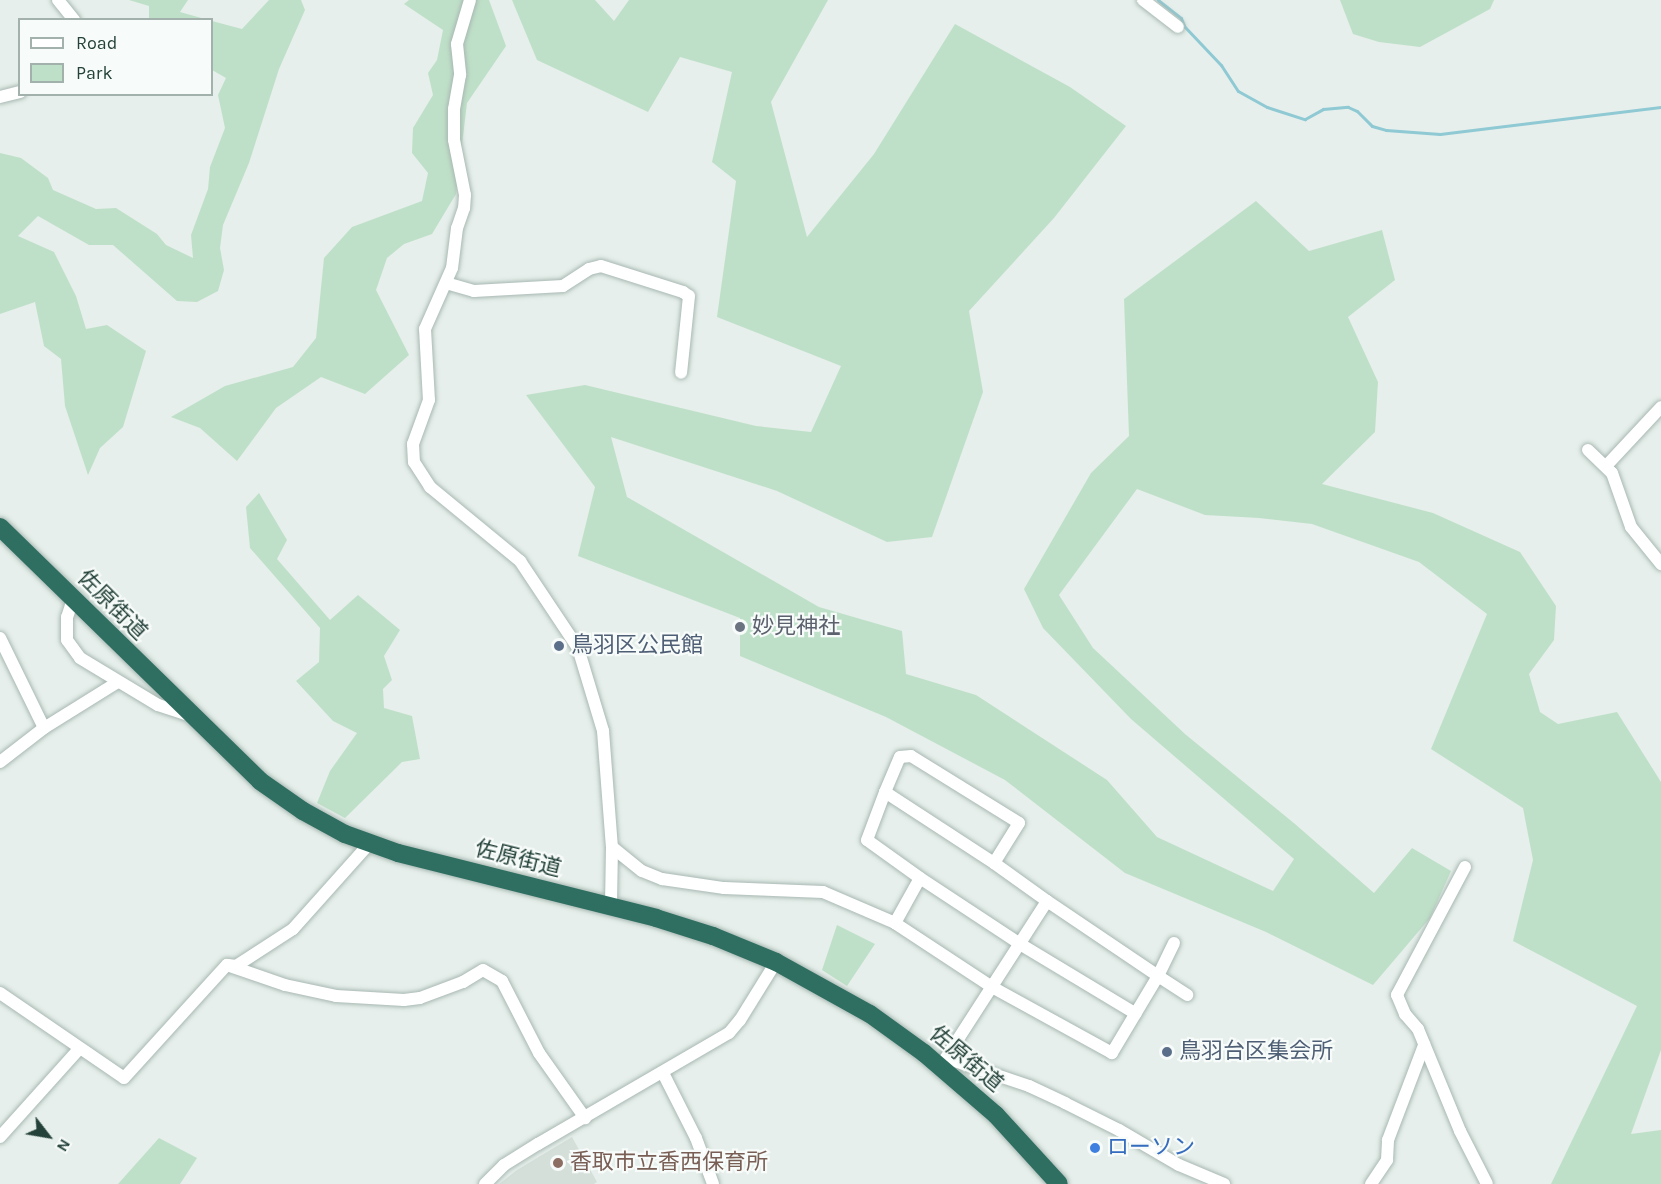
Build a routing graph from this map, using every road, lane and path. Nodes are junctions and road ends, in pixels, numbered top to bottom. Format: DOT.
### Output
graph roads {
  1 [pos="58,0"];
  2 [pos="470,0"];
  3 [pos="1143,0"];
  4 [pos="72,18"];
  5 [pos="1178,27"];
  6 [pos="18,92"];
  7 [pos="0,97"];
  8 [pos="446,283"];
  9 [pos="681,373"];
  10 [pos="1661,407"];
  11 [pos="1588,450"];
  12 [pos="1607,465"];
  13 [pos="0,527"];
  14 [pos="1661,564"];
  15 [pos="73,600"];
  16 [pos="0,638"];
  17 [pos="118,682"];
  18 [pos="193,716"];
  19 [pos="44,728"];
  20 [pos="0,762"];
  21 [pos="885,792"];
  22 [pos="370,843"];
  23 [pos="612,847"];
  24 [pos="994,863"];
  25 [pos="1464,867"];
  26 [pos="920,879"];
  27 [pos="1047,901"];
  28 [pos="611,905"];
  29 [pos="895,923"];
  30 [pos="1020,944"];
  31 [pos="1174,944"];
  32 [pos="776,962"];
  33 [pos="227,965"];
  34 [pos="1158,976"];
  35 [pos="992,987"];
  36 [pos="0,993"];
  37 [pos="1187,995"];
  38 [pos="1136,1014"];
  39 [pos="1424,1045"];
  40 [pos="79,1049"];
  41 [pos="943,1062"];
  42 [pos="663,1073"];
  43 [pos="585,1118"];
  44 [pos="0,1137"];
  45 [pos="485,1184"];
  46 [pos="713,1184"];
  47 [pos="1059,1184"];
  48 [pos="1224,1184"];
  49 [pos="1371,1184"];
  50 [pos="1487,1184"];
  1 -- 4 [label="street"];
  2 -- 8 [label="street"];
  3 -- 5 [label="street"];
  6 -- 7 [label="street"];
  8 -- 9 [label="street"];
  8 -- 23 [label="street"];
  10 -- 12 [label="street"];
  11 -- 12 [label="street"];
  12 -- 14 [label="street"];
  13 -- 15 [label="highway, 佐原街道"];
  15 -- 17 [label="street"];
  15 -- 18 [label="highway, 佐原街道"];
  16 -- 19 [label="street"];
  17 -- 18 [label="street"];
  17 -- 19 [label="street"];
  18 -- 22 [label="highway, 佐原街道"];
  19 -- 20 [label="street"];
  21 -- 24 [label="street"];
  21 -- 24 [label="street"];
  21 -- 26 [label="street"];
  22 -- 28 [label="highway, 佐原街道"];
  22 -- 33 [label="street"];
  23 -- 28 [label="street"];
  23 -- 29 [label="street"];
  24 -- 27 [label="street"];
  25 -- 39 [label="street"];
  26 -- 29 [label="street"];
  26 -- 30 [label="street"];
  27 -- 30 [label="street"];
  27 -- 34 [label="street"];
  28 -- 32 [label="highway, 佐原街道"];
  29 -- 35 [label="street"];
  30 -- 35 [label="street"];
  30 -- 38 [label="street"];
  31 -- 34 [label="street"];
  32 -- 41 [label="highway, 佐原街道"];
  32 -- 42 [label="street"];
  33 -- 40 [label="street"];
  33 -- 43 [label="street"];
  34 -- 37 [label="street"];
  34 -- 38 [label="street"];
  35 -- 38 [label="street"];
  35 -- 41 [label="street"];
  36 -- 40 [label="street"];
  39 -- 49 [label="street"];
  39 -- 50 [label="street"];
  40 -- 44 [label="street"];
  41 -- 47 [label="highway, 佐原街道"];
  41 -- 48 [label="street"];
  42 -- 43 [label="street"];
  42 -- 46 [label="street"];
  43 -- 45 [label="street"];
}
